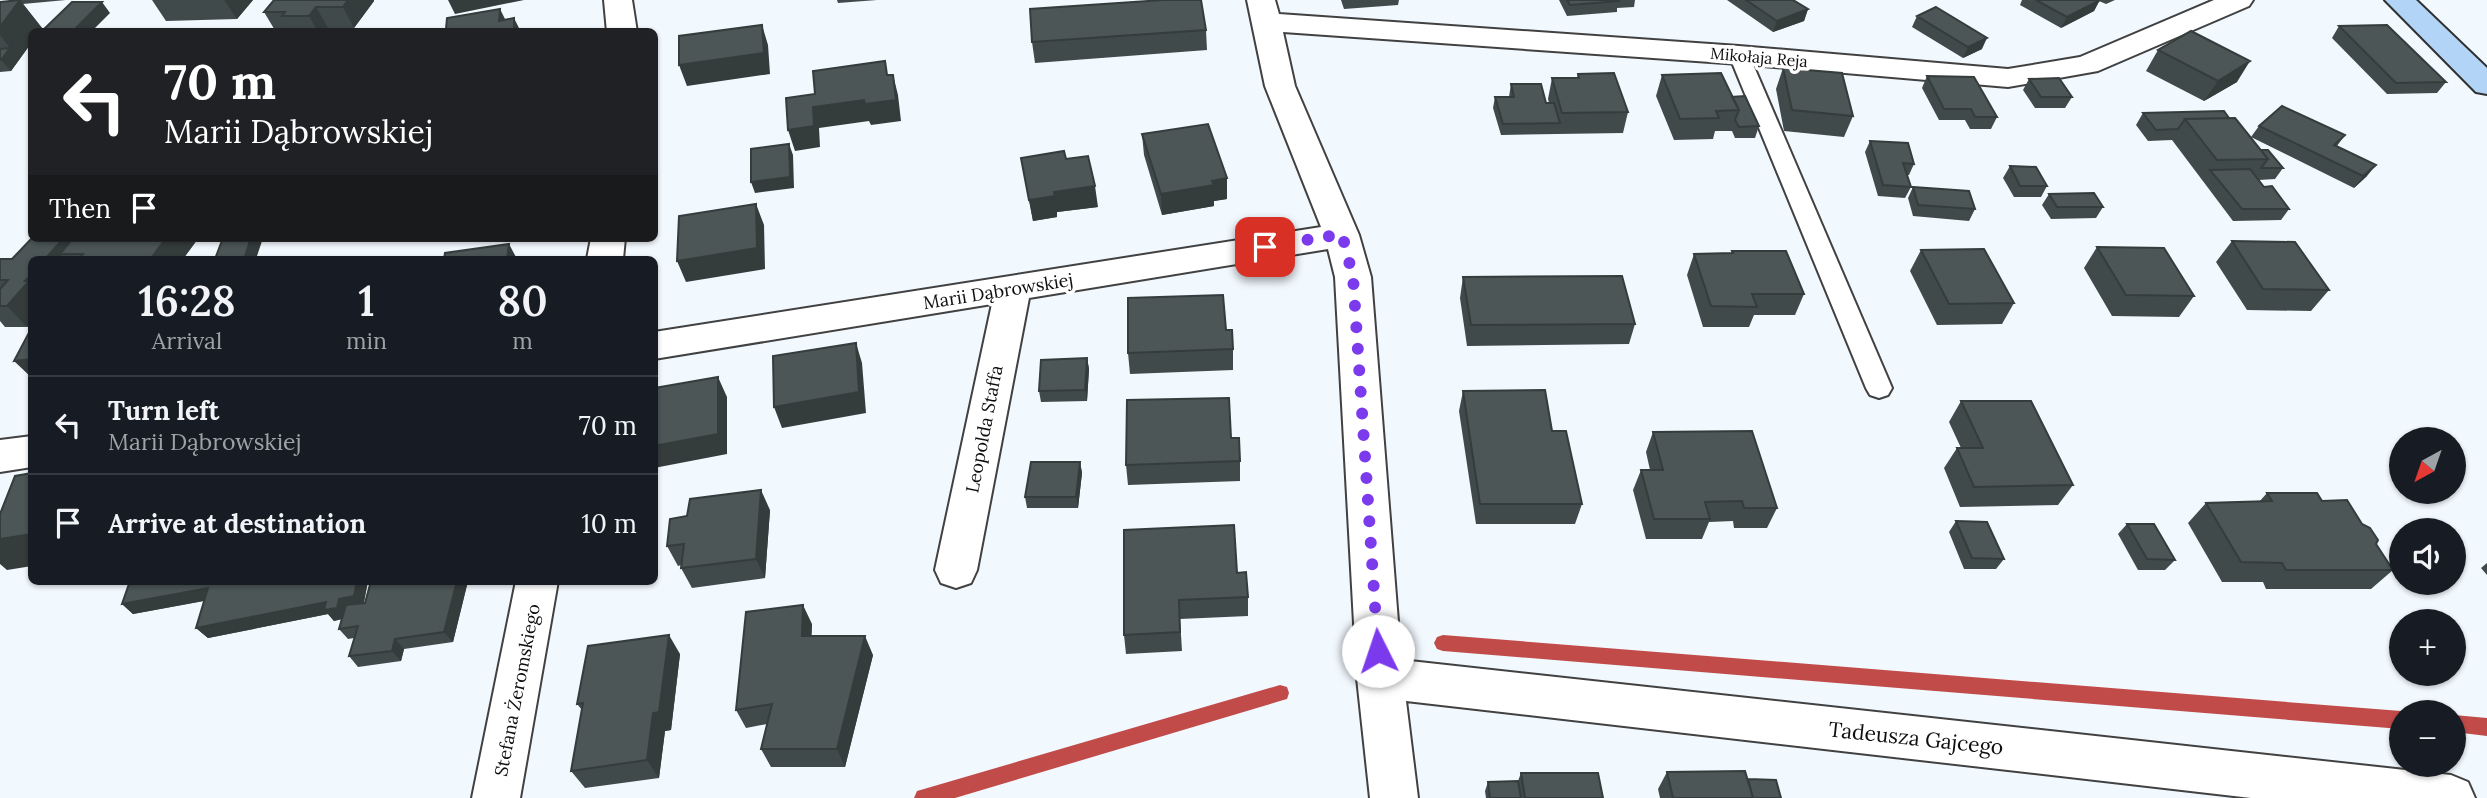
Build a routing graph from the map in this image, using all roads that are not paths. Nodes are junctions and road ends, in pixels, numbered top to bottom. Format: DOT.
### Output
graph roads {
  1 [pos="618,0"];
  2 [pos="2239,0"];
  3 [pos="2399,0"];
  4 [pos="1263,11"];
  5 [pos="622,28"];
  6 [pos="1738,55"];
  7 [pos="2487,85"];
  8 [pos="1342,234"];
  9 [pos="1013,288"];
  10 [pos="658,345"];
  11 [pos="1879,388"];
  12 [pos="28,452"];
  13 [pos="0,457"];
  14 [pos="956,570"];
  15 [pos="536,585"];
  16 [pos="1380,678"];
  17 [pos="496,798"];
  18 [pos="1394,798"];
  19 [pos="2451,798"];
  1 -- 5 [label="street"];
  2 -- 6 [label="street, Mikołaja Reja"];
  3 -- 7 [label="street"];
  4 -- 6 [label="street, Mikołaja Reja"];
  4 -- 8 [label="street"];
  6 -- 11 [label="lane"];
  8 -- 9 [label="street, Marii Dąbrowskiej"];
  8 -- 16 [label="street"];
  9 -- 10 [label="street, Marii Dąbrowskiej"];
  9 -- 14 [label="street, Leopolda Staffa"];
  12 -- 13 [label="street"];
  15 -- 17 [label="street, Stefana Żeromskiego"];
  16 -- 18 [label="street"];
  16 -- 19 [label="street, Tadeusza Gajcego"];
}
